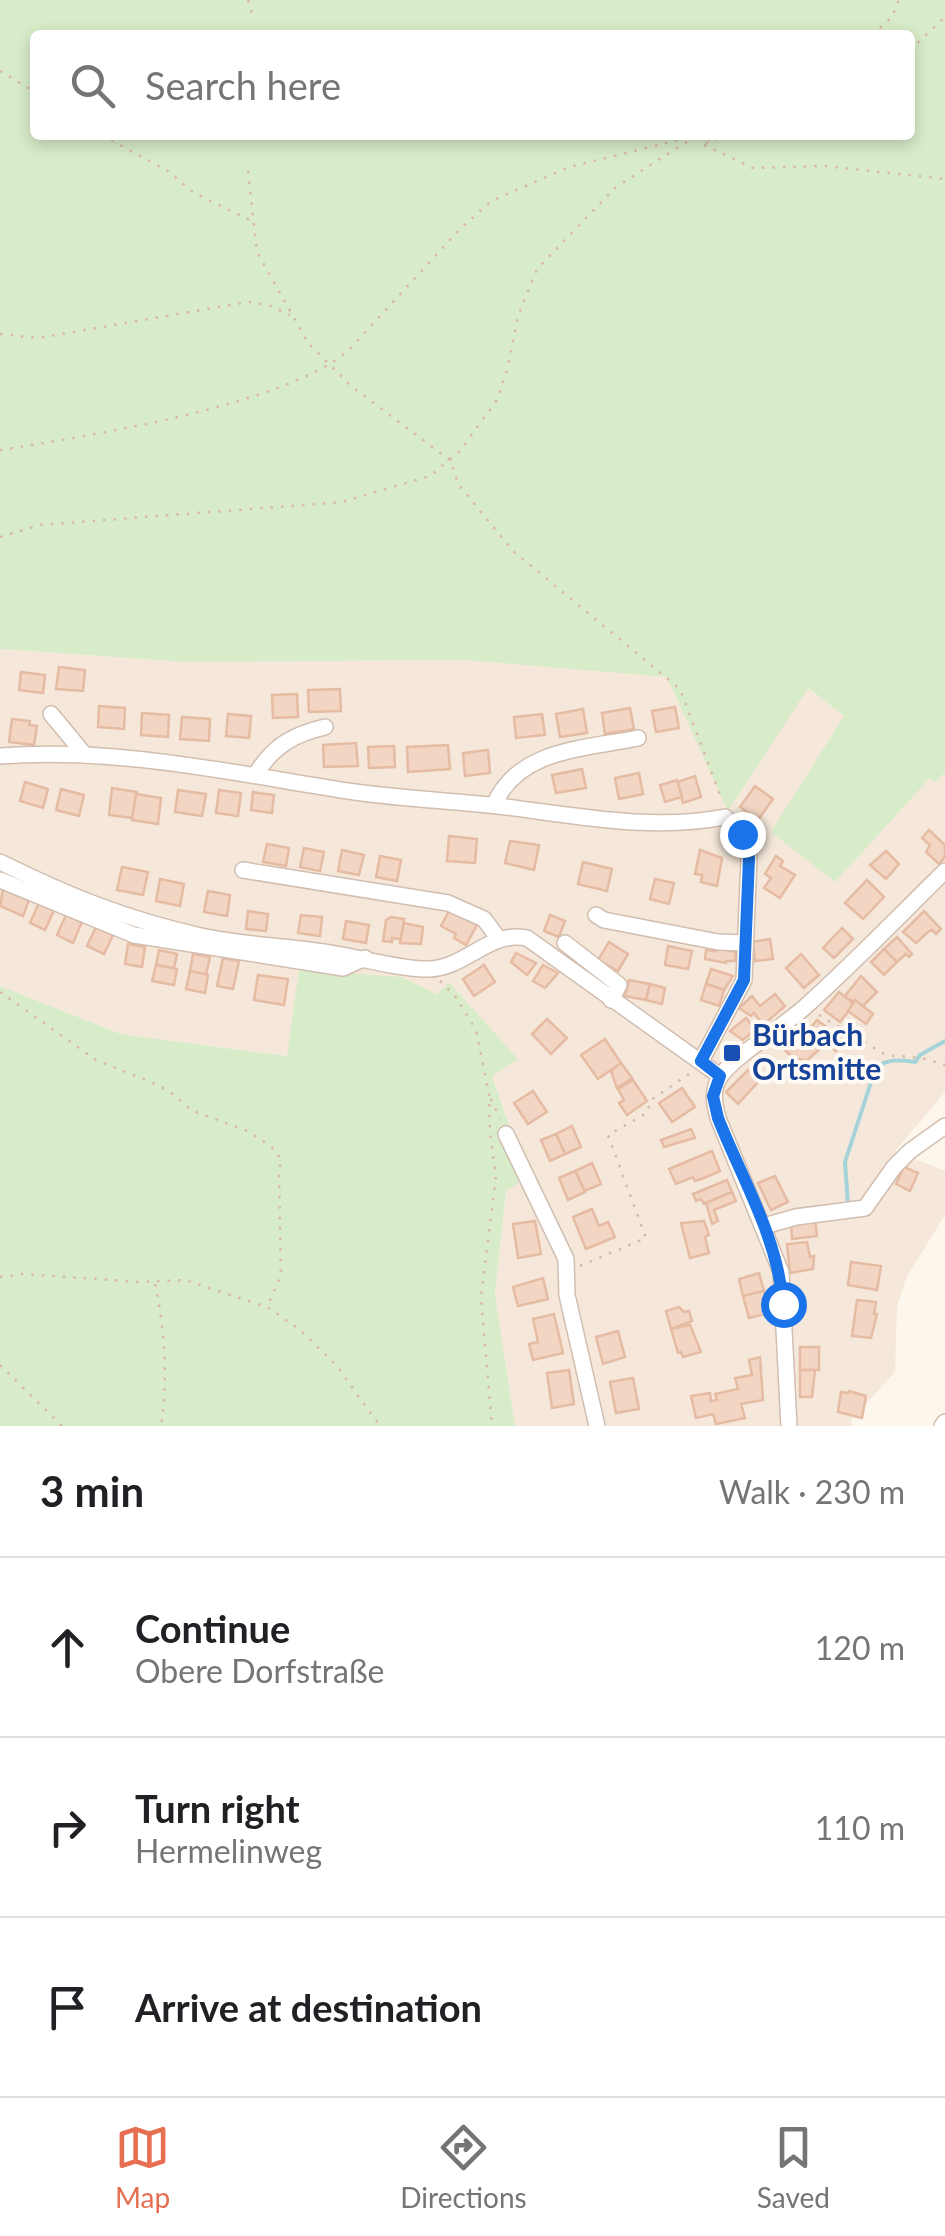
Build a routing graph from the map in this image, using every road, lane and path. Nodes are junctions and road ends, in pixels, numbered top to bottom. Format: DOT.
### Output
graph roads {
  1 [pos="248,0"];
  2 [pos="900,0"];
  3 [pos="252,14"];
  4 [pos="945,17"];
  5 [pos="878,30"];
  6 [pos="915,45"];
  7 [pos="0,71"];
  8 [pos="30,89"];
  9 [pos="111,140"];
  10 [pos="680,140"];
  11 [pos="690,140"];
  12 [pos="699,140"];
  13 [pos="708,140"];
  14 [pos="715,140"];
  15 [pos="702,144"];
  16 [pos="248,171"];
  17 [pos="945,179"];
  18 [pos="254,222"];
  19 [pos="291,316"];
  20 [pos="0,334"];
  21 [pos="328,365"];
  22 [pos="0,450"];
  23 [pos="451,461"];
  24 [pos="0,536"];
  25 [pos="51,714"];
  26 [pos="326,727"];
  27 [pos="638,738"];
  28 [pos="85,755"];
  29 [pos="0,756"];
  30 [pos="256,774"];
  31 [pos="494,806"];
  32 [pos="725,817"];
  33 [pos="0,862"];
  34 [pos="244,870"];
  35 [pos="945,871"];
  36 [pos="0,880"];
  37 [pos="596,915"];
  38 [pos="498,938"];
  39 [pos="566,943"];
  40 [pos="744,944"];
  41 [pos="366,958"];
  42 [pos="428,970"];
  43 [pos="0,992"];
  44 [pos="611,1000"];
  45 [pos="806,1006"];
  46 [pos="701,1061"];
  47 [pos="945,1065"];
  48 [pos="720,1076"];
  49 [pos="489,1094"];
  50 [pos="945,1126"];
  51 [pos="506,1134"];
  52 [pos="764,1226"];
  53 [pos="586,1264"];
  54 [pos="0,1277"];
  55 [pos="155,1282"];
  56 [pos="267,1307"];
  57 [pos="0,1365"];
  58 [pos="62,1426"];
  59 [pos="161,1426"];
  60 [pos="380,1426"];
  61 [pos="492,1426"];
  62 [pos="597,1426"];
  63 [pos="789,1426"];
  1 -- 3 [label="path"];
  2 -- 5 [label="path"];
  4 -- 6 [label="path"];
  7 -- 8 [label="path"];
  9 -- 18 [label="path"];
  10 -- 21 [label="path"];
  11 -- 23 [label="path"];
  12 -- 15 [label="path"];
  13 -- 15 [label="path"];
  14 -- 15 [label="path"];
  15 -- 17 [label="path"];
  16 -- 18 [label="path"];
  18 -- 19 [label="path"];
  19 -- 20 [label="path"];
  19 -- 21 [label="path"];
  21 -- 22 [label="path"];
  21 -- 23 [label="path"];
  23 -- 24 [label="path"];
  23 -- 32 [label="path"];
  25 -- 28 [label="street"];
  26 -- 30 [label="street"];
  27 -- 31 [label="street"];
  28 -- 29 [label="street"];
  28 -- 30 [label="street"];
  30 -- 31 [label="street"];
  31 -- 32 [label="street"];
  32 -- 40 [label="street"];
  33 -- 41 [label="street"];
  34 -- 38 [label="street"];
  35 -- 45 [label="street"];
  36 -- 41 [label="street"];
  37 -- 40 [label="street"];
  38 -- 42 [label="street"];
  38 -- 44 [label="street"];
  39 -- 44 [label="street"];
  40 -- 46 [label="street"];
  41 -- 42 [label="street"];
  42 -- 49 [label="path"];
  43 -- 56 [label="path"];
  44 -- 46 [label="street"];
  45 -- 47 [label="path"];
  45 -- 48 [label="street"];
  46 -- 48 [label="street"];
  46 -- 53 [label="path"];
  48 -- 52 [label="street"];
  49 -- 51 [label="path"];
  49 -- 61 [label="path"];
  50 -- 52 [label="street"];
  51 -- 62 [label="street"];
  52 -- 63 [label="street"];
  54 -- 55 [label="path"];
  55 -- 56 [label="path"];
  55 -- 59 [label="path"];
  56 -- 60 [label="path"];
  57 -- 58 [label="path"];
}
